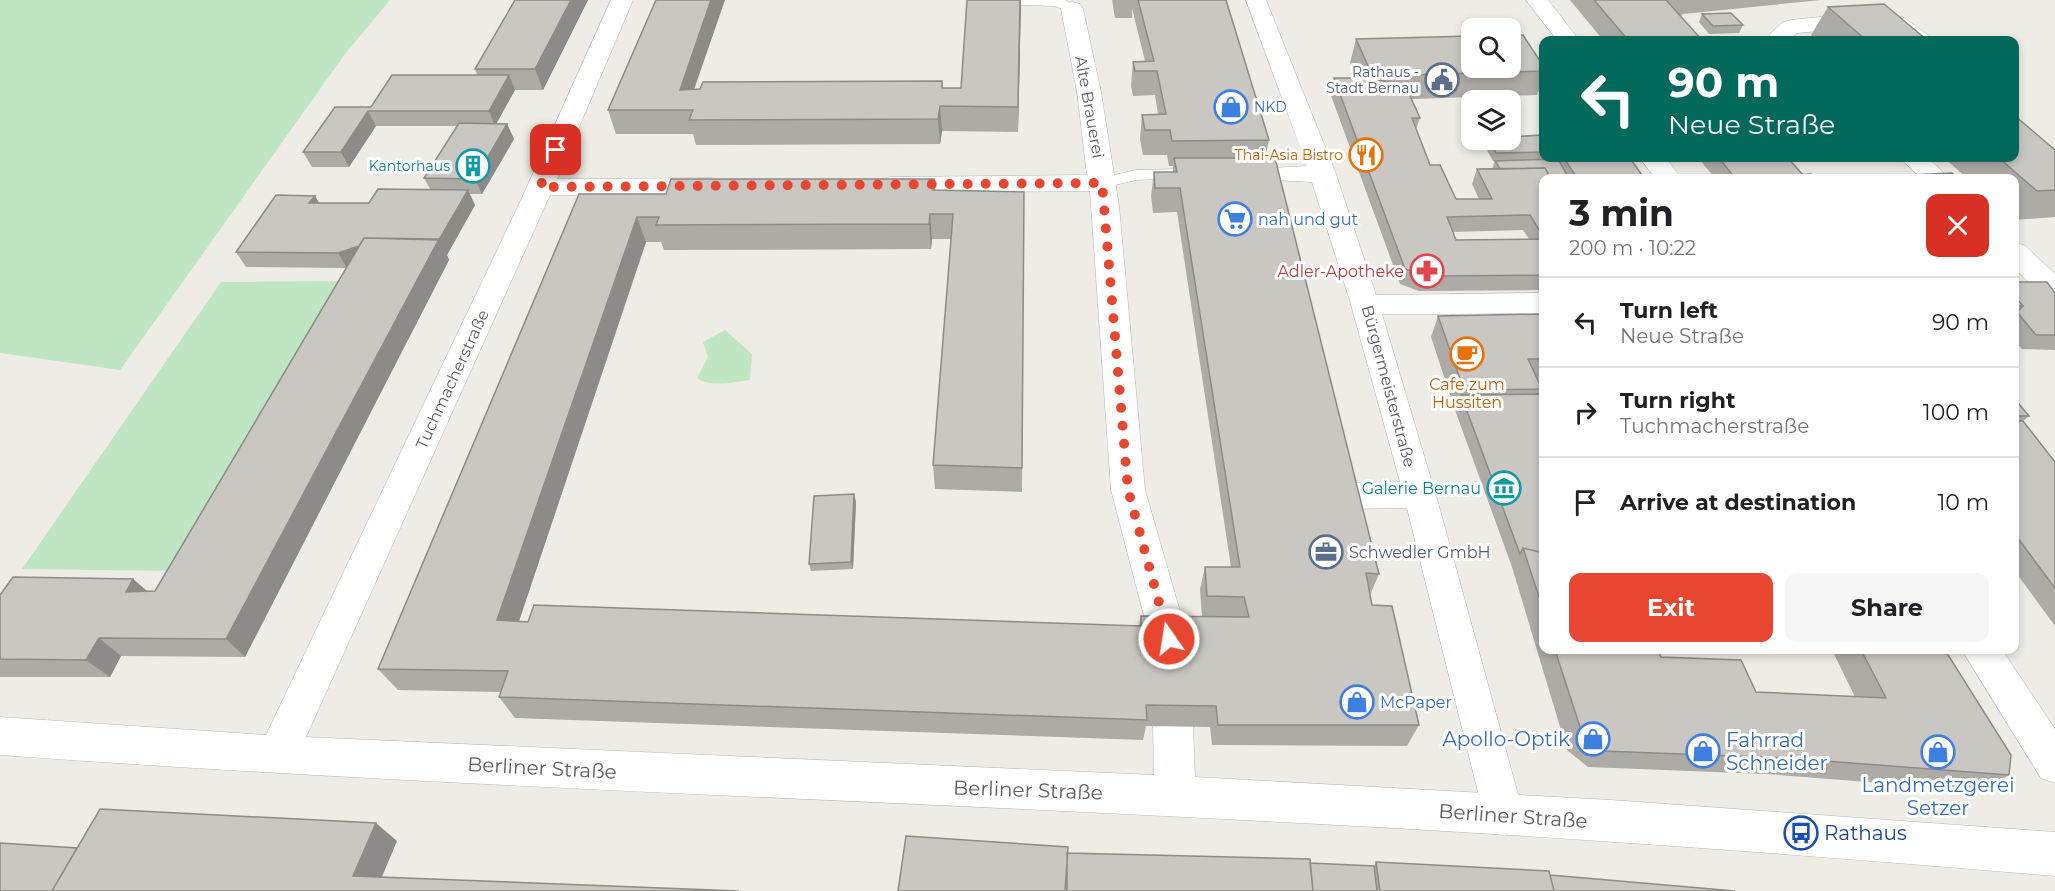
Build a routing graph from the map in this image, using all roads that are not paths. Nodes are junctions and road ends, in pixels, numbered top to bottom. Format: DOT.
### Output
graph roads {
  1 [pos="621,0"];
  2 [pos="993,0"];
  3 [pos="1256,0"];
  4 [pos="1537,0"];
  5 [pos="1072,9"];
  6 [pos="1565,36"];
  7 [pos="1784,36"];
  8 [pos="1918,36"];
  9 [pos="1918,162"];
  10 [pos="1193,174"];
  11 [pos="1256,174"];
  12 [pos="1323,174"];
  13 [pos="1931,174"];
  14 [pos="1102,183"];
  15 [pos="867,185"];
  16 [pos="740,186"];
  17 [pos="540,187"];
  18 [pos="2019,257"];
  19 [pos="2041,278"];
  20 [pos="1539,303"];
  21 [pos="1452,304"];
  22 [pos="1367,305"];
  23 [pos="1419,495"];
  24 [pos="1346,496"];
  25 [pos="1169,639"];
  26 [pos="1984,654"];
  27 [pos="1173,726"];
  28 [pos="0,736"];
  29 [pos="277,756"];
  30 [pos="2055,764"];
  31 [pos="1175,796"];
  32 [pos="1504,816"];
  33 [pos="2055,854"];
  1 -- 17 [label="street, Tuchmacherstraße"];
  2 -- 5 [label="lane, Alte Brauerei"];
  3 -- 12 [label="street, Bürgermeisterstraße"];
  4 -- 6 [label="street"];
  5 -- 14 [label="street, Alte Brauerei"];
  7 -- 8 [label="street"];
  9 -- 13 [label="street"];
  10 -- 14 [label="lane"];
  11 -- 12 [label="street"];
  12 -- 22 [label="street, Bürgermeisterstraße"];
  14 -- 15 [label="street"];
  14 -- 25 [label="street, Alte Brauerei"];
  16 -- 17 [label="street"];
  17 -- 29 [label="street, Tuchmacherstraße"];
  18 -- 19 [label="street"];
  20 -- 21 [label="street"];
  21 -- 22 [label="street"];
  22 -- 23 [label="street, Bürgermeisterstraße"];
  23 -- 24 [label="street"];
  23 -- 32 [label="street, Bürgermeisterstraße"];
  26 -- 30 [label="street"];
  27 -- 31 [label="street"];
  28 -- 29 [label="street, Berliner Straße"];
  29 -- 31 [label="street, Berliner Straße"];
  31 -- 32 [label="street, Berliner Straße"];
  32 -- 33 [label="street, Berliner Straße"];
}
